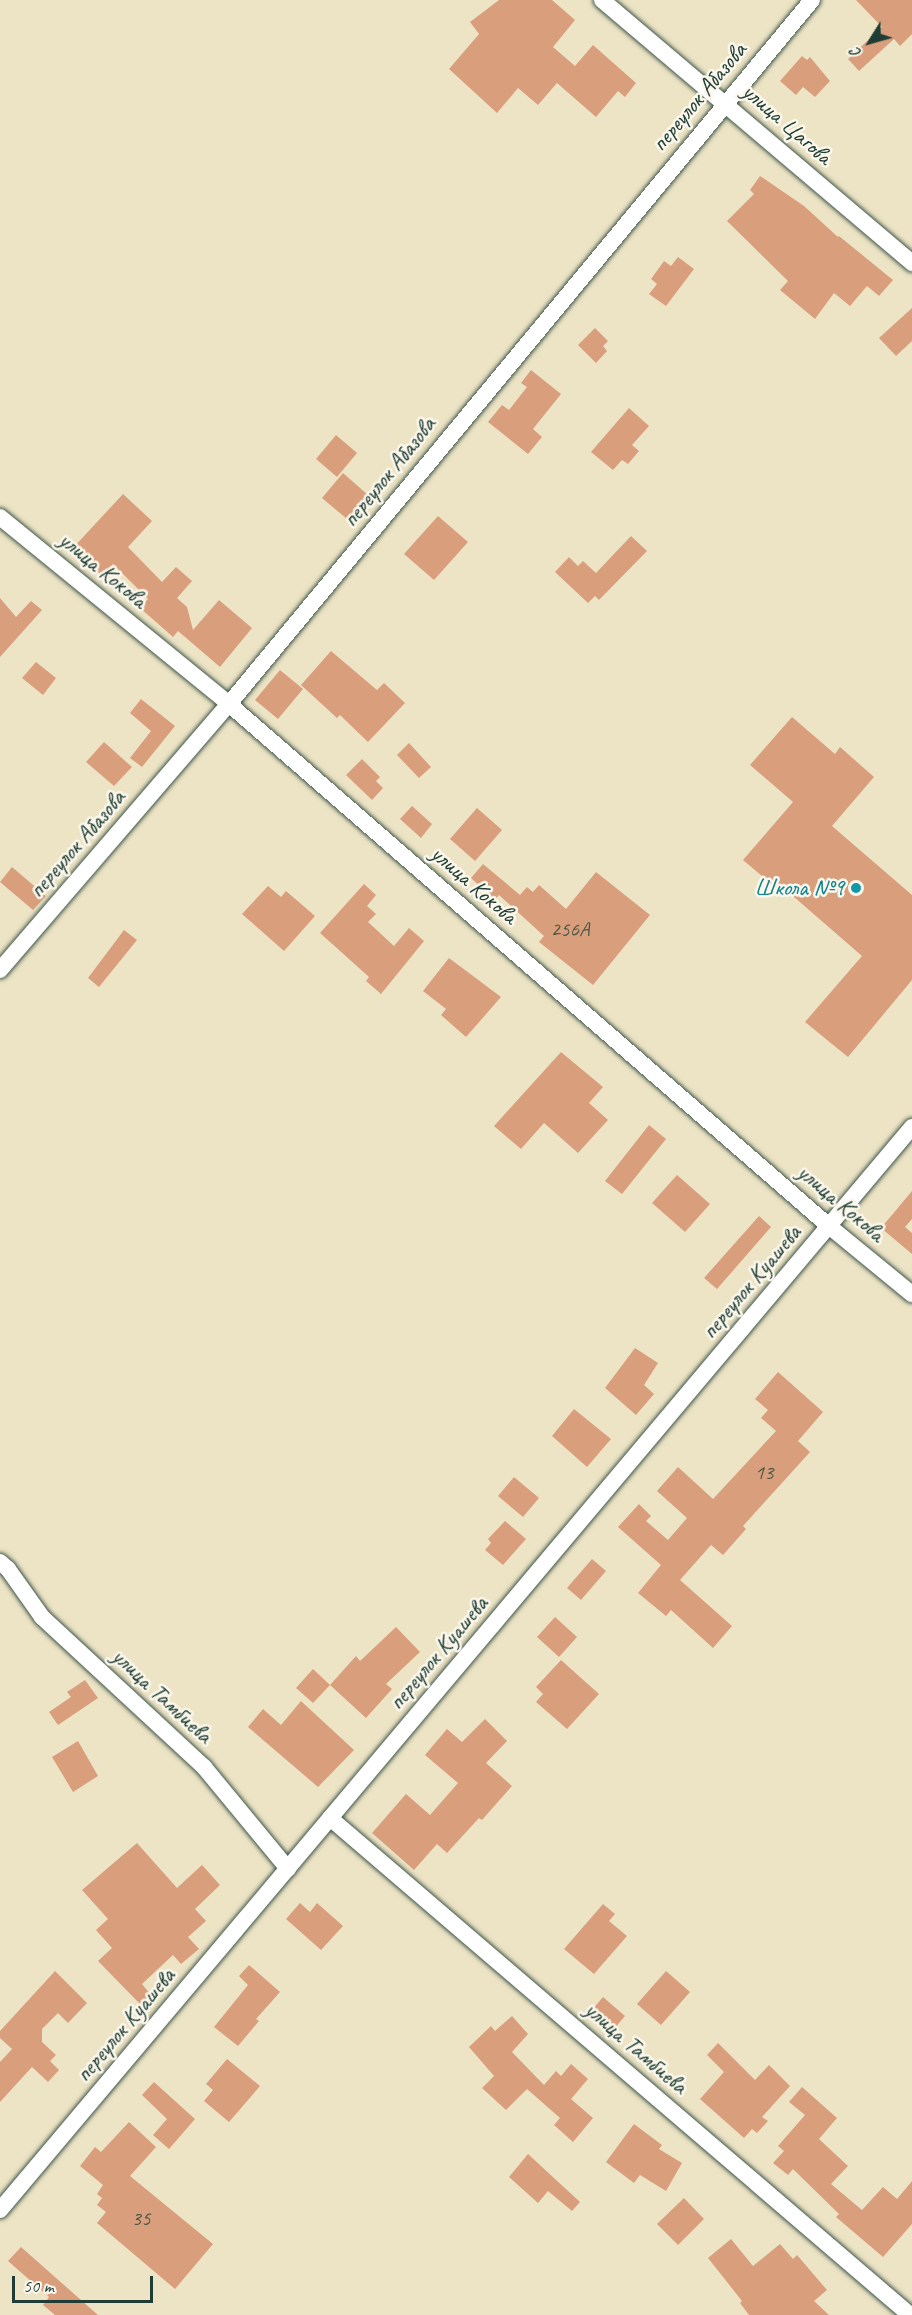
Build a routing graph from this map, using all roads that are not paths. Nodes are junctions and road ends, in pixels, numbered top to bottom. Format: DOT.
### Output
graph roads {
  1 [pos="602,0"];
  2 [pos="812,0"];
  3 [pos="725,102"];
  4 [pos="912,263"];
  5 [pos="0,517"];
  6 [pos="229,704"];
  7 [pos="0,970"];
  8 [pos="912,1127"];
  9 [pos="830,1227"];
  10 [pos="912,1294"];
  11 [pos="0,1562"];
  12 [pos="330,1818"];
  13 [pos="288,1869"];
  14 [pos="0,2210"];
  15 [pos="910,2315"];
  1 -- 3 [label="street, улица Цагова"];
  2 -- 3 [label="street, переулок Абазова"];
  3 -- 4 [label="street, улица Цагова"];
  3 -- 6 [label="street, переулок Абазова"];
  5 -- 6 [label="street, улица Кокова"];
  6 -- 7 [label="street, переулок Абазова"];
  6 -- 9 [label="street, улица Кокова"];
  8 -- 9 [label="street, переулок Куашева"];
  9 -- 10 [label="street, улица Кокова"];
  9 -- 12 [label="street, переулок Куашева"];
  11 -- 13 [label="street, улица Тамбиева"];
  12 -- 13 [label="street, переулок Куашева"];
  12 -- 15 [label="street, улица Тамбиева"];
  13 -- 14 [label="street, переулок Куашева"];
}
